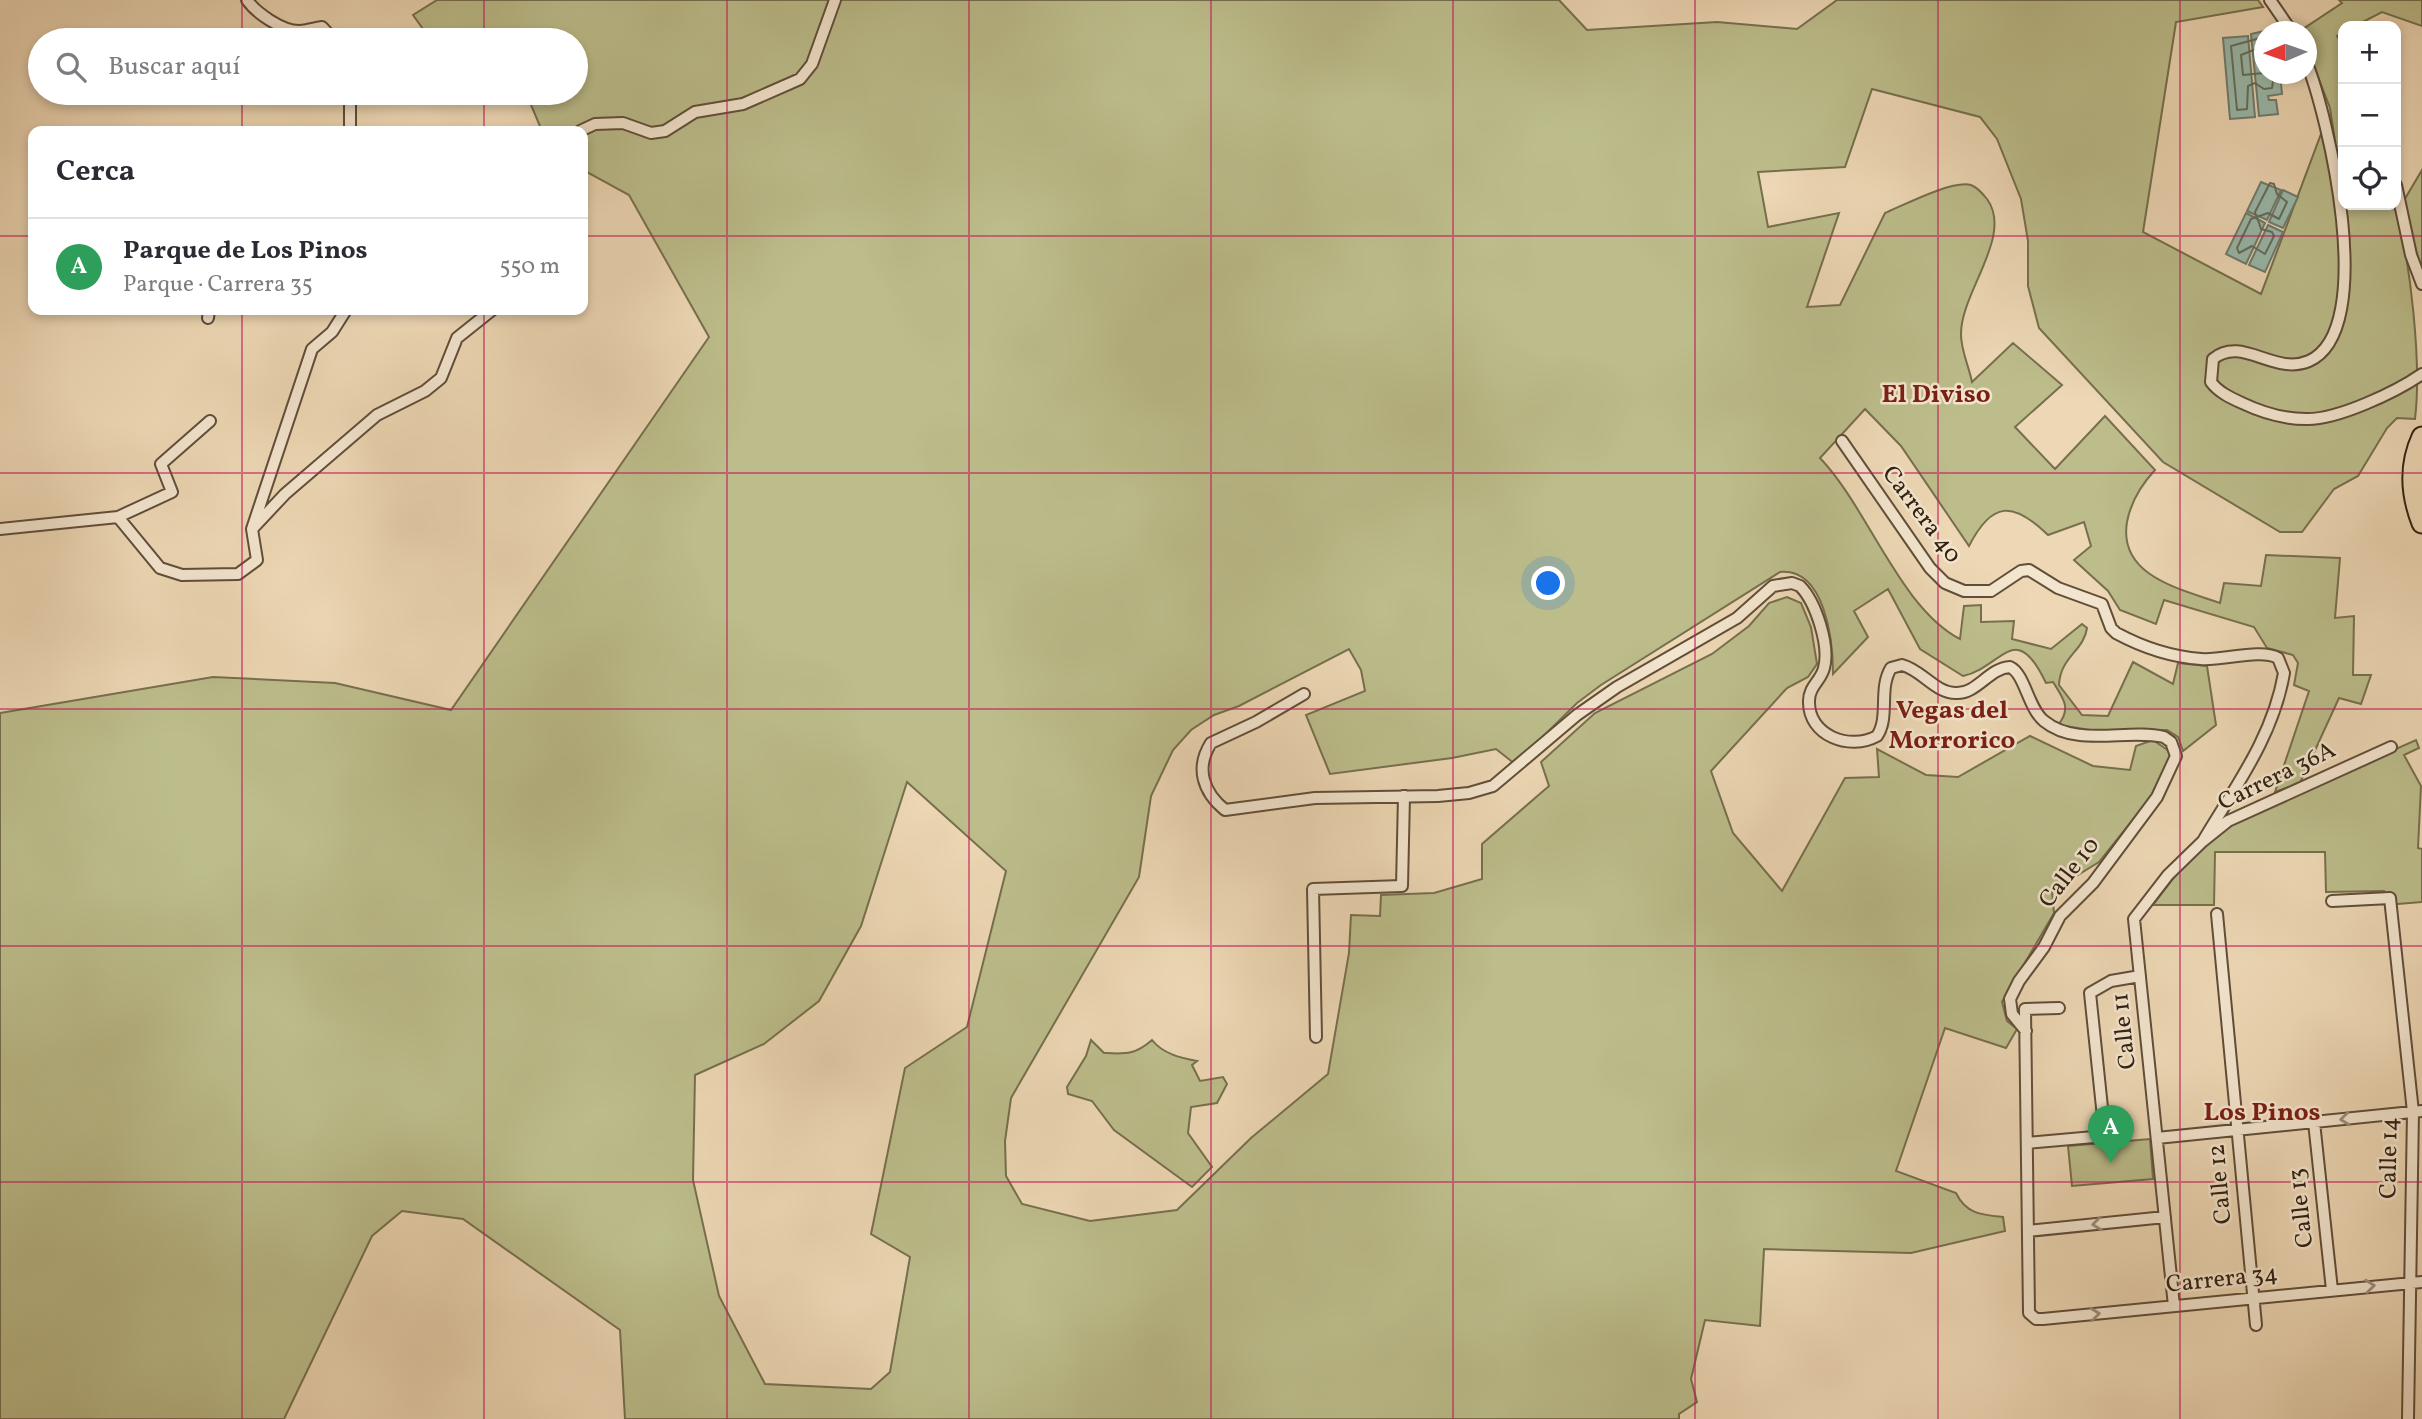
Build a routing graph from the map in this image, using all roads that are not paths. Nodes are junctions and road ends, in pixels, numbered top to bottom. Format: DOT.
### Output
graph roads {
  1 [pos="247,0"];
  2 [pos="835,0"];
  3 [pos="2270,0"];
  4 [pos="2284,21"];
  5 [pos="288,28"];
  6 [pos="2314,84"];
  7 [pos="350,105"];
  8 [pos="350,126"];
  9 [pos="588,127"];
  10 [pos="2401,207"];
  11 [pos="2422,284"];
  12 [pos="343,315"];
  13 [pos="486,315"];
  14 [pos="2422,373"];
  15 [pos="210,421"];
  16 [pos="2422,437"];
  17 [pos="1842,441"];
  18 [pos="118,517"];
  19 [pos="2422,523"];
  20 [pos="0,529"];
  21 [pos="252,529"];
  22 [pos="1304,694"];
  23 [pos="2391,747"];
  24 [pos="1405,796"];
  25 [pos="2203,841"];
  26 [pos="2332,901"];
  27 [pos="2217,914"];
  28 [pos="2134,919"];
  29 [pos="2140,976"];
  30 [pos="2059,1008"];
  31 [pos="2026,1031"];
  32 [pos="1316,1037"];
  33 [pos="2417,1112"];
  34 [pos="2314,1122"];
  35 [pos="2237,1130"];
  36 [pos="2157,1138"];
  37 [pos="2027,1143"];
  38 [pos="2416,1204"];
  39 [pos="2165,1217"];
  40 [pos="2028,1231"];
  41 [pos="2409,1282"];
  42 [pos="2422,1282"];
  43 [pos="2332,1290"];
  44 [pos="2253,1298"];
  45 [pos="2174,1306"];
  46 [pos="2029,1313"];
  47 [pos="2256,1325"];
  48 [pos="2408,1419"];
  1 -- 5 [label="street"];
  2 -- 9 [label="street"];
  3 -- 4 [label="street"];
  6 -- 14 [label="street"];
  7 -- 8 [label="street"];
  10 -- 11 [label="street"];
  12 -- 21 [label="street"];
  13 -- 21 [label="street"];
  15 -- 18 [label="street"];
  16 -- 19 [label="highway"];
  17 -- 25 [label="street, Carrera 40"];
  18 -- 20 [label="street"];
  18 -- 21 [label="street"];
  22 -- 24 [label="street"];
  23 -- 25 [label="street, Carrera 36A"];
  24 -- 31 [label="street, Calle 10"];
  24 -- 32 [label="street"];
  25 -- 28 [label="street, Carrera 36A"];
  26 -- 33 [label="street, Calle 14"];
  27 -- 35 [label="street, Calle 12"];
  28 -- 29 [label="street, Calle 11"];
  29 -- 36 [label="street, Calle 11"];
  29 -- 37 [label="street"];
  30 -- 31 [label="street, Calle 10"];
  31 -- 37 [label="street, Calle 10"];
  33 -- 34 [label="street, one-way"];
  33 -- 38 [label="street, Calle 14"];
  34 -- 35 [label="street"];
  34 -- 43 [label="street, Calle 13"];
  35 -- 36 [label="street"];
  35 -- 44 [label="street, Calle 12"];
  36 -- 39 [label="street, Calle 11"];
  37 -- 40 [label="street, Calle 10"];
  38 -- 41 [label="street, Calle 14"];
  39 -- 40 [label="street, one-way"];
  39 -- 45 [label="street, Calle 11"];
  40 -- 46 [label="street, Calle 10"];
  41 -- 42 [label="street, Carrera 34"];
  43 -- 41 [label="street, Carrera 34, one-way"];
  41 -- 48 [label="street, Calle 14"];
  43 -- 44 [label="street, Carrera 34"];
  44 -- 45 [label="street, Carrera 34"];
  44 -- 47 [label="street, Calle 12"];
  46 -- 45 [label="street, Carrera 34, one-way"];
}
